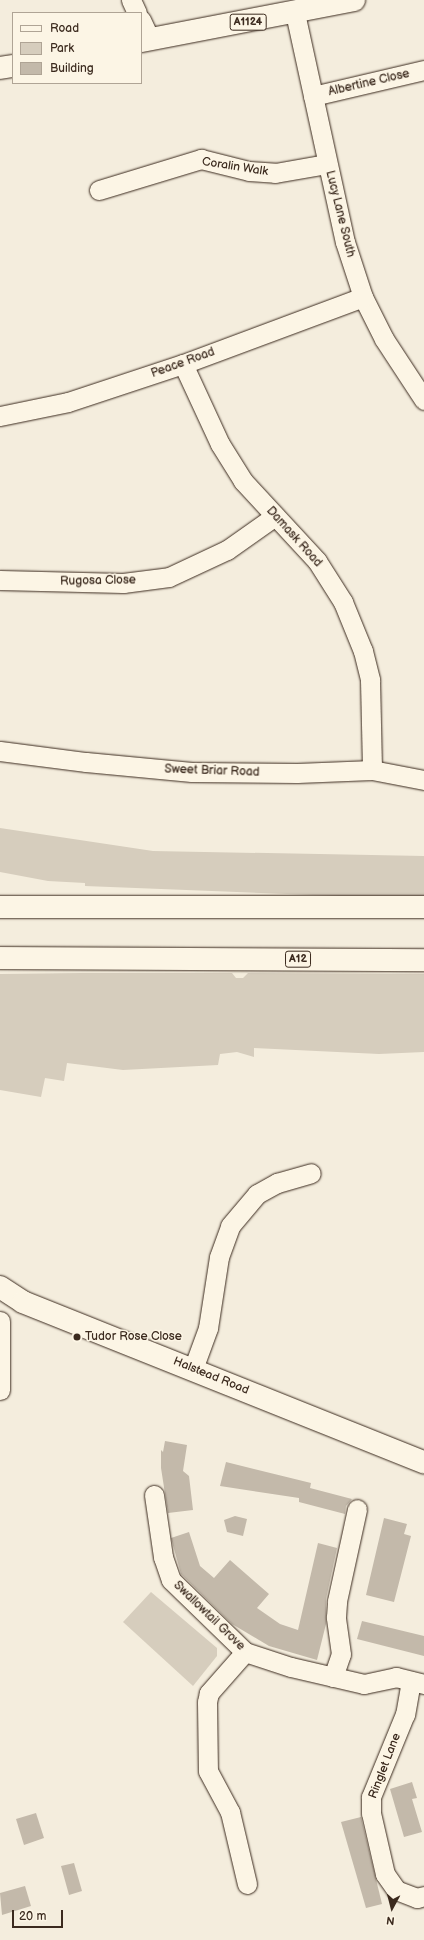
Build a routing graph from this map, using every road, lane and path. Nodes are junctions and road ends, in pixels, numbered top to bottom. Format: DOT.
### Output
graph roads {
  1 [pos="131,0"];
  2 [pos="354,0"];
  3 [pos="137,12"];
  4 [pos="295,13"];
  5 [pos="144,33"];
  6 [pos="12,66"];
  7 [pos="0,68"];
  8 [pos="424,70"];
  9 [pos="313,96"];
  10 [pos="327,164"];
  11 [pos="99,190"];
  12 [pos="363,297"];
  13 [pos="184,364"];
  14 [pos="424,400"];
  15 [pos="0,416"];
  16 [pos="275,516"];
  17 [pos="0,580"];
  18 [pos="0,751"];
  19 [pos="372,770"];
  20 [pos="424,780"];
  21 [pos="424,906"];
  22 [pos="0,907"];
  23 [pos="0,958"];
  24 [pos="424,960"];
  25 [pos="311,1173"];
  26 [pos="0,1287"];
  27 [pos="0,1321"];
  28 [pos="193,1369"];
  29 [pos="0,1390"];
  30 [pos="424,1462"];
  31 [pos="154,1495"];
  32 [pos="357,1509"];
  33 [pos="245,1652"];
  34 [pos="333,1678"];
  35 [pos="417,1682"];
  36 [pos="247,1884"];
  37 [pos="424,1896"];
  1 -- 3 [label="street"];
  2 -- 4 [label="main road, A1124"];
  4 -- 5 [label="main road, A1124"];
  4 -- 9 [label="street, Lucy Lane South"];
  6 -- 7 [label="main road"];
  8 -- 9 [label="street, Albertine Close"];
  9 -- 10 [label="street, Lucy Lane South"];
  10 -- 11 [label="street, Coralin Walk"];
  10 -- 12 [label="street, Lucy Lane South"];
  12 -- 13 [label="street, Peace Road"];
  12 -- 14 [label="street, Lucy Lane South"];
  13 -- 15 [label="street, Peace Road"];
  13 -- 16 [label="street, Damask Road"];
  16 -- 17 [label="street, Rugosa Close"];
  16 -- 19 [label="street, Damask Road"];
  18 -- 19 [label="street, Sweet Briar Road"];
  19 -- 20 [label="street, Sweet Briar Road"];
  21 -- 22 [label="main road"];
  23 -- 24 [label="main road, A12"];
  25 -- 28 [label="street"];
  26 -- 28 [label="main road, Halstead Road"];
  27 -- 29 [label="street"];
  28 -- 30 [label="main road, Halstead Road"];
  31 -- 33 [label="street, Swallowtail Grove"];
  32 -- 34 [label="street"];
  33 -- 34 [label="street, Swallowtail Grove"];
  33 -- 36 [label="street"];
  34 -- 35 [label="street, Swallowtail Grove"];
  35 -- 37 [label="street, Ringlet Lane"];
}
